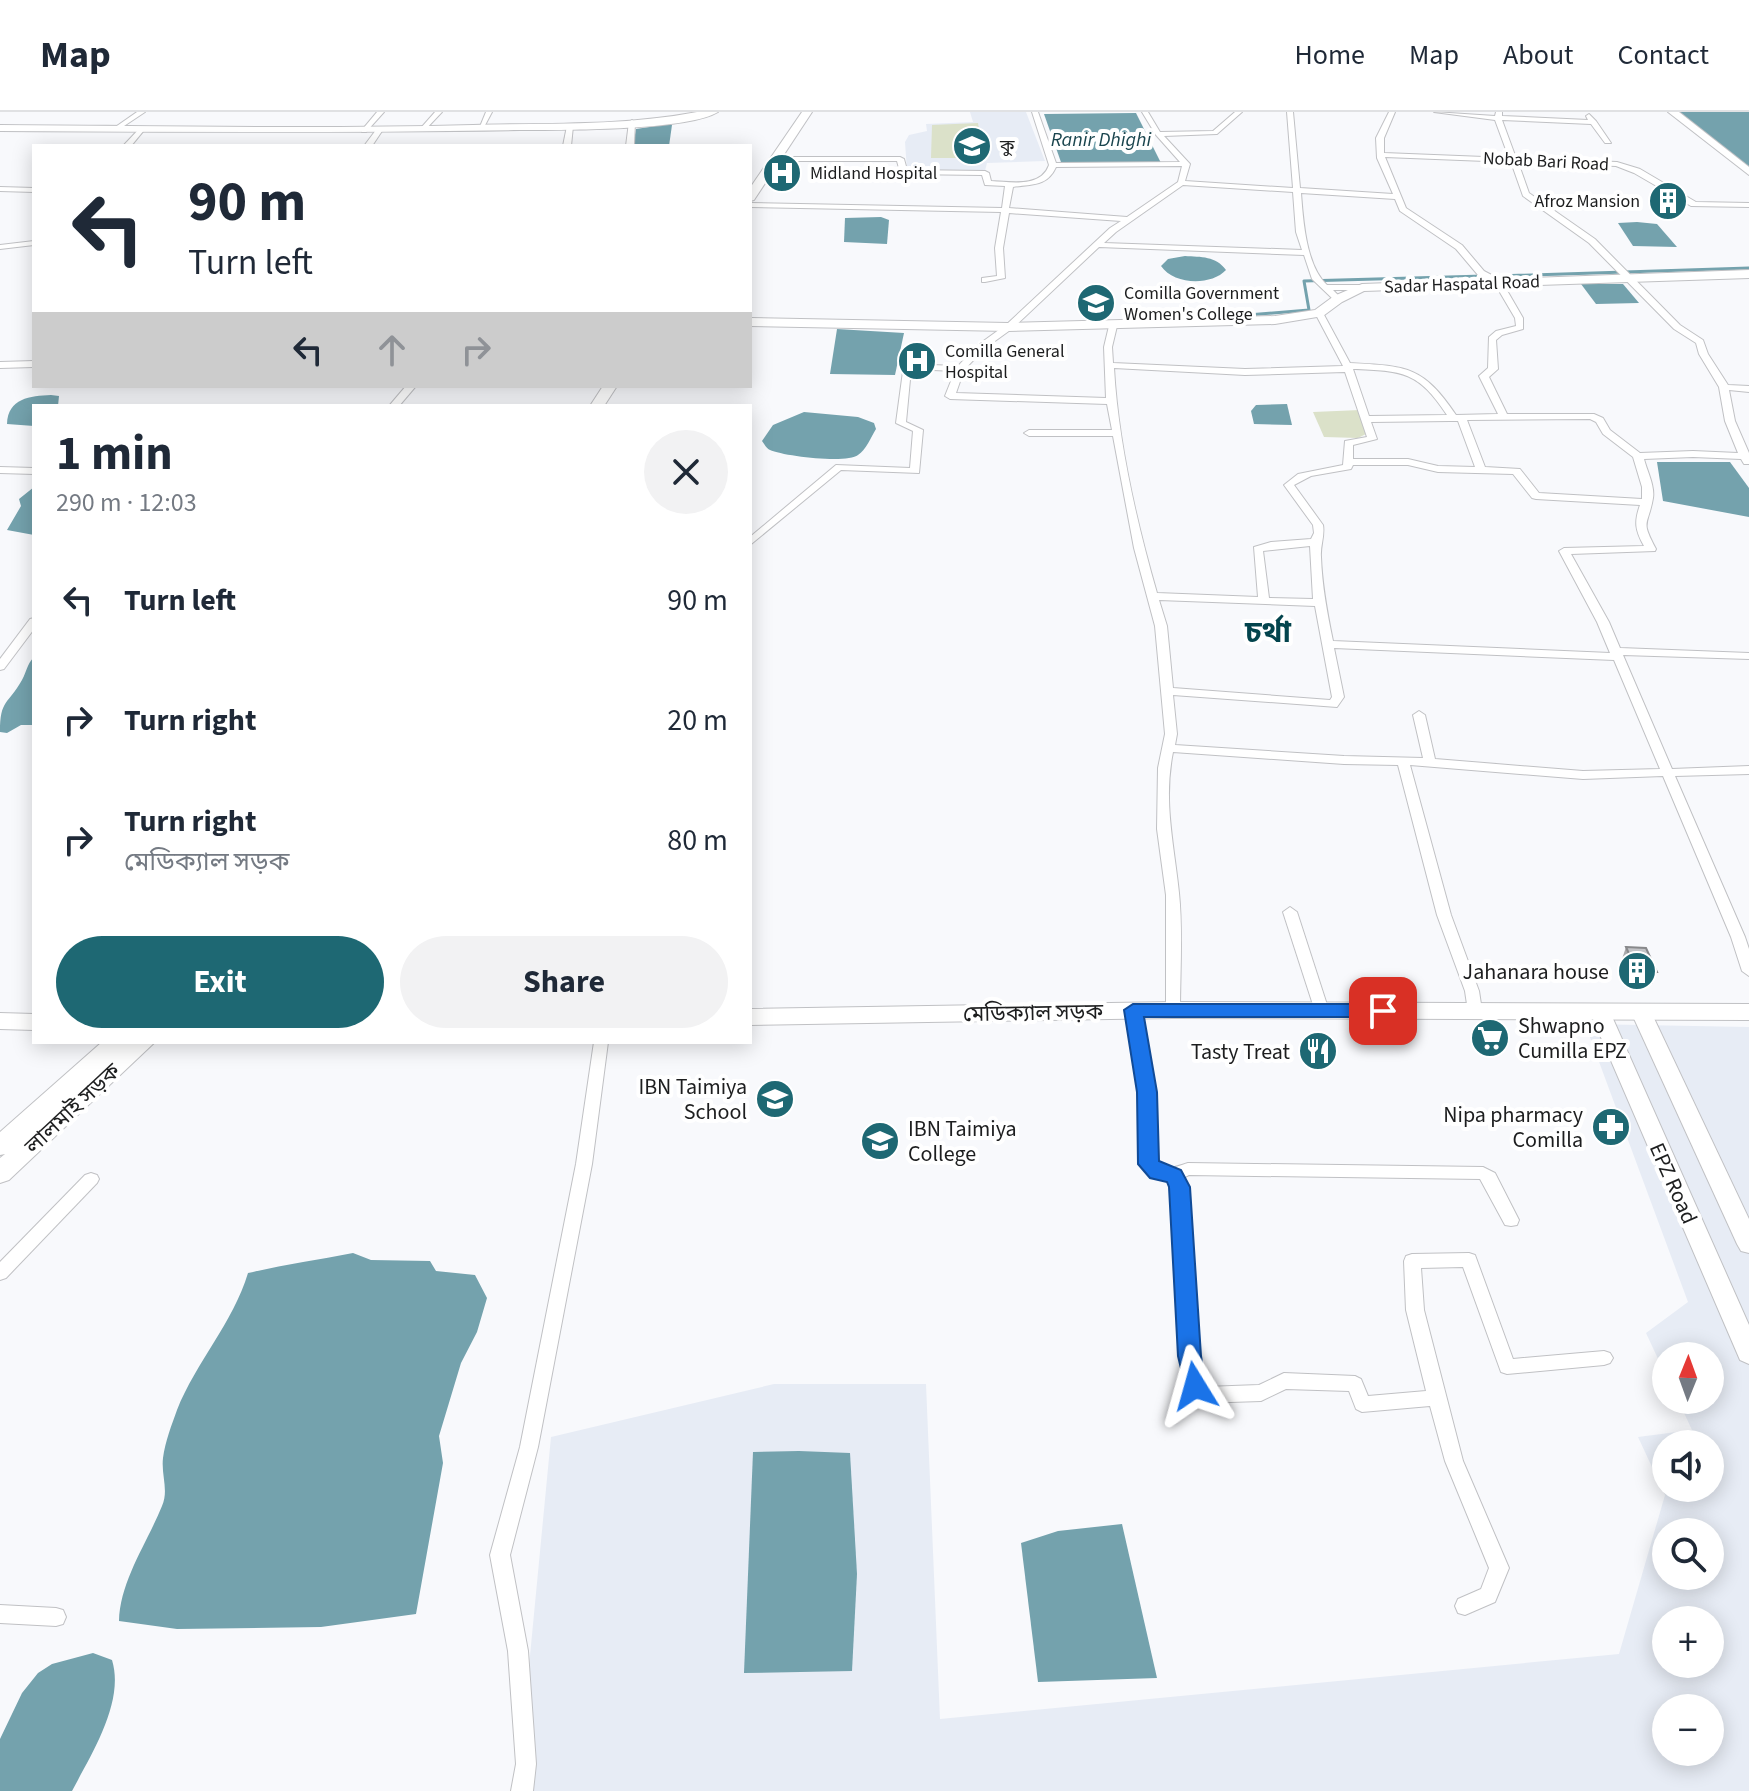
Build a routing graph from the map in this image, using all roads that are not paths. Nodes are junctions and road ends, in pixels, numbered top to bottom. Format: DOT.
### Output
graph roads {
  1 [pos="142,112"];
  2 [pos="381,112"];
  3 [pos="439,112"];
  4 [pos="489,112"];
  5 [pos="807,112"];
  6 [pos="1035,112"];
  7 [pos="1145,112"];
  8 [pos="1239,112"];
  9 [pos="1290,112"];
  10 [pos="1392,112"];
  11 [pos="1437,112"];
  12 [pos="1585,112"];
  13 [pos="1673,112"];
  14 [pos="706,113"];
  15 [pos="1498,115"];
  16 [pos="629,119"];
  17 [pos="1594,122"];
  18 [pos="570,126"];
  19 [pos="481,128"];
  20 [pos="1,129"];
  21 [pos="116,129"];
  22 [pos="142,129"];
  23 [pos="422,130"];
  24 [pos="364,131"];
  25 [pos="378,131"];
  26 [pos="1158,134"];
  27 [pos="1608,141"];
  28 [pos="129,144"];
  29 [pos="369,144"];
  30 [pos="567,144"];
  31 [pos="630,144"];
  32 [pos="1381,155"];
  33 [pos="777,159"];
  34 [pos="1513,160"];
  35 [pos="1186,164"];
  36 [pos="1053,165"];
  37 [pos="1749,172"];
  38 [pos="1181,183"];
  39 [pos="1014,184"];
  40 [pos="0,189"];
  41 [pos="32,190"];
  42 [pos="1296,192"];
  43 [pos="752,194"];
  44 [pos="1399,197"];
  45 [pos="752,205"];
  46 [pos="1749,205"];
  47 [pos="1005,210"];
  48 [pos="1129,219"];
  49 [pos="32,243"];
  50 [pos="1098,245"];
  51 [pos="0,247"];
  52 [pos="1307,253"];
  53 [pos="1624,274"];
  54 [pos="1749,274"];
  55 [pos="985,280"];
  56 [pos="1498,282"];
  57 [pos="1321,283"];
  58 [pos="1362,288"];
  59 [pos="1338,299"];
  60 [pos="1319,313"];
  61 [pos="752,322"];
  62 [pos="1010,325"];
  63 [pos="1113,326"];
  64 [pos="32,364"];
  65 [pos="0,365"];
  66 [pos="1109,365"];
  67 [pos="1348,367"];
  68 [pos="960,369"];
  69 [pos="1724,387"];
  70 [pos="409,388"];
  71 [pos="1749,389"];
  72 [pos="1111,401"];
  73 [pos="396,404"];
  74 [pos="1504,417"];
  75 [pos="1367,419"];
  76 [pos="1458,419"];
  77 [pos="1029,433"];
  78 [pos="1117,433"];
  79 [pos="1638,456"];
  80 [pos="1747,459"];
  81 [pos="1349,462"];
  82 [pos="0,470"];
  83 [pos="32,471"];
  84 [pos="1481,471"];
  85 [pos="1645,502"];
  86 [pos="752,540"];
  87 [pos="1315,542"];
  88 [pos="1153,596"];
  89 [pos="1264,600"];
  90 [pos="1320,603"];
  91 [pos="32,624"];
  92 [pos="1328,644"];
  93 [pos="1616,651"];
  94 [pos="1749,656"];
  95 [pos="0,667"];
  96 [pos="1167,691"];
  97 [pos="1419,715"];
  98 [pos="1168,748"];
  99 [pos="1403,762"];
  100 [pos="1430,762"];
  101 [pos="1749,770"];
  102 [pos="1666,773"];
  103 [pos="1290,912"];
  104 [pos="1749,971"];
  105 [pos="0,1009"];
  106 [pos="32,1010"];
  107 [pos="1133,1010"];
  108 [pos="1173,1010"];
  109 [pos="1322,1011"];
  110 [pos="1475,1011"];
  111 [pos="1600,1012"];
  112 [pos="1641,1012"];
  113 [pos="1749,1012"];
  114 [pos="752,1017"];
  115 [pos="0,1021"];
  116 [pos="32,1022"];
  117 [pos="115,1044"];
  118 [pos="141,1044"];
  119 [pos="601,1044"];
  120 [pos="0,1146"];
  121 [pos="0,1173"];
  122 [pos="1174,1175"];
  123 [pos="91,1179"];
  124 [pos="1511,1220"];
  125 [pos="1749,1244"];
  126 [pos="0,1273"];
  127 [pos="1749,1353"];
  128 [pos="1604,1358"];
  129 [pos="1437,1398"];
  130 [pos="1465,1606"];
  131 [pos="0,1614"];
  132 [pos="56,1617"];
  133 [pos="522,1791"];
  1 -- 21 [label="street"];
  2 -- 24 [label="street"];
  3 -- 23 [label="street"];
  4 -- 19 [label="street"];
  5 -- 33 [label="main road"];
  6 -- 36 [label="street"];
  7 -- 26 [label="street"];
  8 -- 26 [label="street"];
  9 -- 42 [label="street"];
  10 -- 32 [label="street"];
  11 -- 15 [label="street"];
  12 -- 17 [label="street"];
  13 -- 37 [label="street"];
  14 -- 16 [label="street"];
  15 -- 17 [label="street"];
  15 -- 34 [label="street"];
  16 -- 18 [label="street"];
  16 -- 31 [label="street"];
  17 -- 27 [label="street"];
  18 -- 19 [label="street"];
  18 -- 30 [label="street"];
  19 -- 23 [label="street"];
  20 -- 21 [label="street"];
  21 -- 22 [label="street"];
  22 -- 24 [label="street"];
  22 -- 28 [label="street"];
  23 -- 25 [label="street"];
  24 -- 25 [label="street"];
  25 -- 29 [label="street"];
  26 -- 35 [label="street"];
  32 -- 34 [label="street, Nobab Bari Road"];
  32 -- 44 [label="street"];
  33 -- 39 [label="street"];
  33 -- 43 [label="main road"];
  34 -- 46 [label="street, Nobab Bari Road"];
  34 -- 53 [label="street"];
  35 -- 36 [label="street"];
  35 -- 38 [label="street"];
  36 -- 39 [label="street"];
  38 -- 42 [label="street"];
  38 -- 48 [label="street"];
  39 -- 47 [label="street"];
  40 -- 41 [label="street"];
  42 -- 44 [label="street"];
  42 -- 52 [label="street"];
  44 -- 56 [label="street"];
  45 -- 47 [label="street"];
  47 -- 48 [label="street"];
  47 -- 55 [label="street"];
  48 -- 50 [label="street"];
  49 -- 51 [label="street"];
  50 -- 52 [label="street"];
  50 -- 62 [label="street"];
  52 -- 57 [label="street"];
  53 -- 54 [label="street, Sadar Haspatal Road"];
  53 -- 56 [label="street, Sadar Haspatal Road"];
  53 -- 69 [label="street"];
  56 -- 58 [label="street, Sadar Haspatal Road"];
  56 -- 74 [label="street"];
  57 -- 58 [label="street"];
  57 -- 59 [label="street"];
  58 -- 59 [label="street, Sadar Haspatal Road"];
  59 -- 60 [label="street, Sadar Haspatal Road"];
  60 -- 63 [label="street, Sadar Haspatal Road"];
  60 -- 67 [label="street"];
  61 -- 62 [label="street, Sadar Haspatal Road"];
  62 -- 63 [label="street, Sadar Haspatal Road"];
  62 -- 68 [label="street"];
  63 -- 66 [label="street"];
  64 -- 65 [label="street"];
  66 -- 67 [label="street"];
  66 -- 72 [label="street"];
  67 -- 75 [label="street"];
  67 -- 76 [label="street"];
  68 -- 72 [label="street"];
  68 -- 86 [label="street"];
  69 -- 71 [label="street"];
  69 -- 80 [label="street"];
  70 -- 73 [label="street"];
  72 -- 78 [label="street"];
  74 -- 76 [label="street"];
  74 -- 79 [label="street"];
  75 -- 76 [label="street"];
  75 -- 81 [label="street"];
  76 -- 84 [label="street"];
  77 -- 78 [label="street"];
  78 -- 88 [label="street"];
  79 -- 80 [label="street"];
  79 -- 85 [label="street"];
  81 -- 84 [label="street"];
  81 -- 87 [label="street"];
  82 -- 83 [label="street"];
  84 -- 85 [label="street"];
  85 -- 93 [label="street"];
  87 -- 89 [label="street"];
  87 -- 90 [label="street"];
  88 -- 89 [label="street"];
  88 -- 96 [label="street"];
  89 -- 90 [label="street"];
  90 -- 92 [label="street"];
  91 -- 95 [label="street"];
  92 -- 93 [label="street"];
  92 -- 96 [label="street"];
  93 -- 94 [label="street"];
  93 -- 102 [label="street"];
  96 -- 98 [label="street"];
  97 -- 100 [label="street"];
  98 -- 99 [label="street"];
  98 -- 108 [label="street"];
  99 -- 100 [label="street"];
  99 -- 110 [label="street"];
  100 -- 102 [label="street"];
  101 -- 102 [label="street"];
  102 -- 104 [label="street"];
  103 -- 109 [label="street"];
  105 -- 106 [label="main road"];
  107 -- 108 [label="main road, মেডিক্যাল সড়ক"];
  107 -- 114 [label="main road, মেডিক্যাল সড়ক"];
  107 -- 122 [label="street"];
  108 -- 109 [label="main road, মেডিক্যাল সড়ক"];
  109 -- 110 [label="main road, মেডিক্যাল সড়ক"];
  110 -- 111 [label="main road, মেডিক্যাল সড়ক"];
  111 -- 112 [label="main road, মেডিক্যাল সড়ক"];
  111 -- 127 [label="street, EPZ Road"];
  112 -- 113 [label="main road, মেডিক্যাল সড়ক"];
  112 -- 125 [label="street, EPZ Road"];
  115 -- 116 [label="main road"];
  117 -- 120 [label="main road, লালমাই সড়ক"];
  118 -- 121 [label="main road, লালমাই সড়ক"];
  119 -- 133 [label="street"];
  122 -- 124 [label="street"];
  122 -- 129 [label="street"];
  123 -- 126 [label="street"];
  128 -- 129 [label="street"];
  129 -- 130 [label="street"];
  131 -- 132 [label="street"];
}
